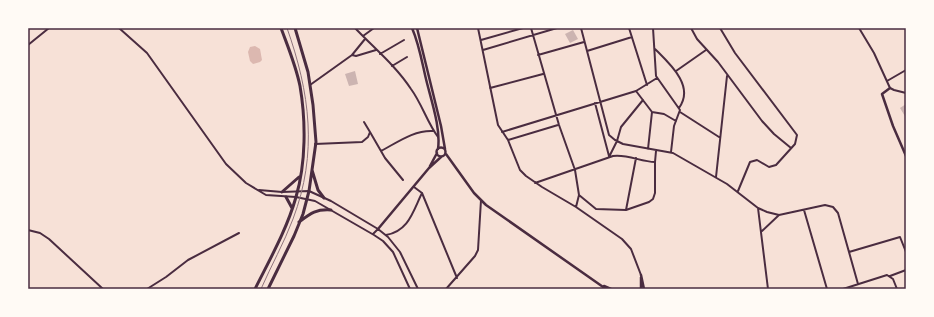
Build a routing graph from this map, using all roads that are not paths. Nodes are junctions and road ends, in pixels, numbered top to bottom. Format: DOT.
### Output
graph roads {
  1 [pos="49,28"];
  2 [pos="119,28"];
  3 [pos="281,28"];
  4 [pos="295,28"];
  5 [pos="355,28"];
  6 [pos="374,28"];
  7 [pos="412,28"];
  8 [pos="417,28"];
  9 [pos="478,28"];
  10 [pos="524,28"];
  11 [pos="531,28"];
  12 [pos="557,28"];
  13 [pos="581,28"];
  14 [pos="629,28"];
  15 [pos="653,28"];
  16 [pos="691,28"];
  17 [pos="720,28"];
  18 [pos="860,28"];
  19 [pos="533,35"];
  20 [pos="363,36"];
  21 [pos="632,37"];
  22 [pos="365,39"];
  23 [pos="404,40"];
  24 [pos="481,40"];
  25 [pos="584,42"];
  26 [pos="28,45"];
  27 [pos="654,49"];
  28 [pos="376,50"];
  29 [pos="483,50"];
  30 [pos="706,50"];
  31 [pos="587,51"];
  32 [pos="380,54"];
  33 [pos="352,55"];
  34 [pos="538,55"];
  35 [pos="407,57"];
  36 [pos="392,66"];
  37 [pos="906,70"];
  38 [pos="676,71"];
  39 [pos="544,74"];
  40 [pos="728,75"];
  41 [pos="657,78"];
  42 [pos="887,80"];
  43 [pos="310,84"];
  44 [pos="647,85"];
  45 [pos="490,88"];
  46 [pos="890,88"];
  47 [pos="636,91"];
  48 [pos="906,93"];
  49 [pos="643,100"];
  50 [pos="600,101"];
  51 [pos="595,104"];
  52 [pos="679,108"];
  53 [pos="652,112"];
  54 [pos="680,112"];
  55 [pos="556,116"];
  56 [pos="676,121"];
  57 [pos="364,122"];
  58 [pos="558,125"];
  59 [pos="434,131"];
  60 [pos="370,132"];
  61 [pos="502,132"];
  62 [pos="720,137"];
  63 [pos="439,138"];
  64 [pos="508,140"];
  65 [pos="616,141"];
  66 [pos="315,144"];
  67 [pos="791,148"];
  68 [pos="438,149"];
  69 [pos="445,149"];
  70 [pos="648,149"];
  71 [pos="381,151"];
  72 [pos="656,151"];
  73 [pos="671,152"];
  74 [pos="437,153"];
  75 [pos="446,154"];
  76 [pos="906,156"];
  77 [pos="441,157"];
  78 [pos="610,157"];
  79 [pos="636,158"];
  80 [pos="655,162"];
  81 [pos="429,168"];
  82 [pos="312,169"];
  83 [pos="575,170"];
  84 [pos="301,176"];
  85 [pos="716,177"];
  86 [pos="403,180"];
  87 [pos="535,183"];
  88 [pos="414,187"];
  89 [pos="258,190"];
  90 [pos="309,191"];
  91 [pos="738,191"];
  92 [pos="282,192"];
  93 [pos="297,193"];
  94 [pos="422,193"];
  95 [pos="579,195"];
  96 [pos="286,197"];
  97 [pos="296,197"];
  98 [pos="324,198"];
  99 [pos="307,199"];
  100 [pos="481,200"];
  101 [pos="576,207"];
  102 [pos="292,208"];
  103 [pos="758,208"];
  104 [pos="331,210"];
  105 [pos="626,210"];
  106 [pos="804,210"];
  107 [pos="779,215"];
  108 [pos="299,222"];
  109 [pos="378,229"];
  110 [pos="28,230"];
  111 [pos="762,231"];
  112 [pos="239,232"];
  113 [pos="373,234"];
  114 [pos="386,235"];
  115 [pos="849,252"];
  116 [pos="906,252"];
  117 [pos="906,270"];
  118 [pos="641,275"];
  119 [pos="890,276"];
  120 [pos="457,278"];
  121 [pos="598,283"];
  122 [pos="858,284"];
  123 [pos="103,289"];
  124 [pos="147,289"];
  125 [pos="255,289"];
  126 [pos="268,289"];
  127 [pos="410,289"];
  128 [pos="418,289"];
  129 [pos="446,289"];
  130 [pos="606,289"];
  131 [pos="610,289"];
  132 [pos="643,289"];
  133 [pos="768,289"];
  134 [pos="827,289"];
  135 [pos="843,289"];
  136 [pos="897,289"];
  1 -- 26 [label="street"];
  2 -- 89 [label="street"];
  3 -- 84 [label="highway"];
  4 -- 43 [label="highway"];
  5 -- 20 [label="street"];
  6 -- 20 [label="street"];
  7 -- 63 [label="street"];
  8 -- 69 [label="street"];
  9 -- 24 [label="street"];
  10 -- 24 [label="street"];
  11 -- 19 [label="street"];
  12 -- 19 [label="street"];
  13 -- 25 [label="street"];
  14 -- 21 [label="street"];
  15 -- 27 [label="street"];
  16 -- 30 [label="street"];
  17 -- 67 [label="street"];
  18 -- 42 [label="street"];
  19 -- 29 [label="street"];
  19 -- 34 [label="street"];
  20 -- 22 [label="street"];
  21 -- 31 [label="street"];
  21 -- 44 [label="street"];
  22 -- 28 [label="street"];
  22 -- 33 [label="street"];
  23 -- 32 [label="street"];
  24 -- 29 [label="street"];
  25 -- 31 [label="street"];
  25 -- 34 [label="street"];
  27 -- 38 [label="street"];
  27 -- 41 [label="street"];
  28 -- 32 [label="street"];
  28 -- 33 [label="street"];
  29 -- 45 [label="street"];
  30 -- 38 [label="street"];
  30 -- 40 [label="street"];
  31 -- 50 [label="street"];
  32 -- 36 [label="street"];
  33 -- 43 [label="street"];
  34 -- 39 [label="street"];
  35 -- 36 [label="street"];
  36 -- 59 [label="street"];
  37 -- 42 [label="street"];
  38 -- 52 [label="street"];
  39 -- 45 [label="street"];
  39 -- 55 [label="street"];
  40 -- 62 [label="street"];
  40 -- 67 [label="street"];
  41 -- 44 [label="street"];
  41 -- 52 [label="street"];
  42 -- 46 [label="street"];
  43 -- 66 [label="highway"];
  44 -- 47 [label="street"];
  45 -- 61 [label="street"];
  46 -- 48 [label="street"];
  46 -- 76 [label="street"];
  47 -- 49 [label="street"];
  47 -- 50 [label="street"];
  49 -- 53 [label="street"];
  49 -- 65 [label="street"];
  50 -- 51 [label="street"];
  50 -- 65 [label="street"];
  51 -- 55 [label="street"];
  51 -- 78 [label="street"];
  52 -- 54 [label="street"];
  53 -- 56 [label="street"];
  53 -- 70 [label="street"];
  54 -- 56 [label="street"];
  54 -- 62 [label="street"];
  55 -- 58 [label="street"];
  55 -- 61 [label="street"];
  56 -- 73 [label="street"];
  57 -- 60 [label="street"];
  58 -- 64 [label="street"];
  58 -- 83 [label="street"];
  59 -- 63 [label="street"];
  59 -- 71 [label="street"];
  60 -- 66 [label="street"];
  60 -- 71 [label="street"];
  61 -- 64 [label="street"];
  62 -- 85 [label="street"];
  63 -- 68 [label="street"];
  64 -- 87 [label="street"];
  65 -- 70 [label="street"];
  65 -- 78 [label="street"];
  66 -- 82 [label="highway"];
  67 -- 91 [label="street"];
  68 -- 69 [label="street"];
  68 -- 74 [label="street"];
  69 -- 75 [label="street"];
  70 -- 72 [label="street"];
  71 -- 86 [label="street"];
  72 -- 73 [label="street"];
  72 -- 80 [label="street"];
  73 -- 85 [label="street"];
  74 -- 77 [label="street"];
  74 -- 81 [label="street"];
  75 -- 77 [label="street"];
  75 -- 100 [label="street"];
  77 -- 81 [label="street"];
  78 -- 79 [label="street"];
  78 -- 83 [label="street"];
  79 -- 80 [label="street"];
  79 -- 105 [label="street"];
  80 -- 105 [label="street"];
  81 -- 88 [label="street"];
  82 -- 90 [label="highway"];
  82 -- 98 [label="highway"];
  83 -- 87 [label="street"];
  83 -- 95 [label="street"];
  84 -- 92 [label="highway"];
  84 -- 93 [label="highway"];
  85 -- 91 [label="street"];
  87 -- 101 [label="street"];
  88 -- 94 [label="street"];
  88 -- 109 [label="street"];
  89 -- 92 [label="street"];
  89 -- 96 [label="street"];
  90 -- 93 [label="street"];
  90 -- 98 [label="street"];
  90 -- 99 [label="highway"];
  91 -- 103 [label="street"];
  92 -- 93 [label="street"];
  93 -- 97 [label="highway"];
  94 -- 114 [label="street"];
  94 -- 120 [label="street"];
  95 -- 101 [label="street"];
  95 -- 105 [label="street"];
  96 -- 97 [label="street"];
  96 -- 102 [label="highway"];
  97 -- 99 [label="street"];
  97 -- 102 [label="highway"];
  98 -- 109 [label="street"];
  99 -- 104 [label="street"];
  99 -- 108 [label="highway"];
  100 -- 120 [label="street"];
  100 -- 121 [label="street"];
  101 -- 118 [label="street"];
  102 -- 125 [label="highway"];
  103 -- 107 [label="street"];
  103 -- 111 [label="street"];
  104 -- 108 [label="highway"];
  104 -- 113 [label="street"];
  106 -- 107 [label="street"];
  106 -- 115 [label="street"];
  106 -- 134 [label="street"];
  107 -- 111 [label="street"];
  108 -- 126 [label="highway"];
  109 -- 113 [label="street"];
  109 -- 114 [label="street"];
  110 -- 123 [label="street"];
  111 -- 133 [label="street"];
  112 -- 124 [label="street"];
  113 -- 127 [label="street"];
  114 -- 128 [label="street"];
  115 -- 116 [label="street"];
  115 -- 122 [label="street"];
  117 -- 119 [label="street"];
  118 -- 132 [label="street"];
  119 -- 122 [label="street"];
  119 -- 136 [label="street"];
  120 -- 129 [label="street"];
  121 -- 130 [label="street"];
  121 -- 131 [label="street"];
  122 -- 135 [label="street"];
}
